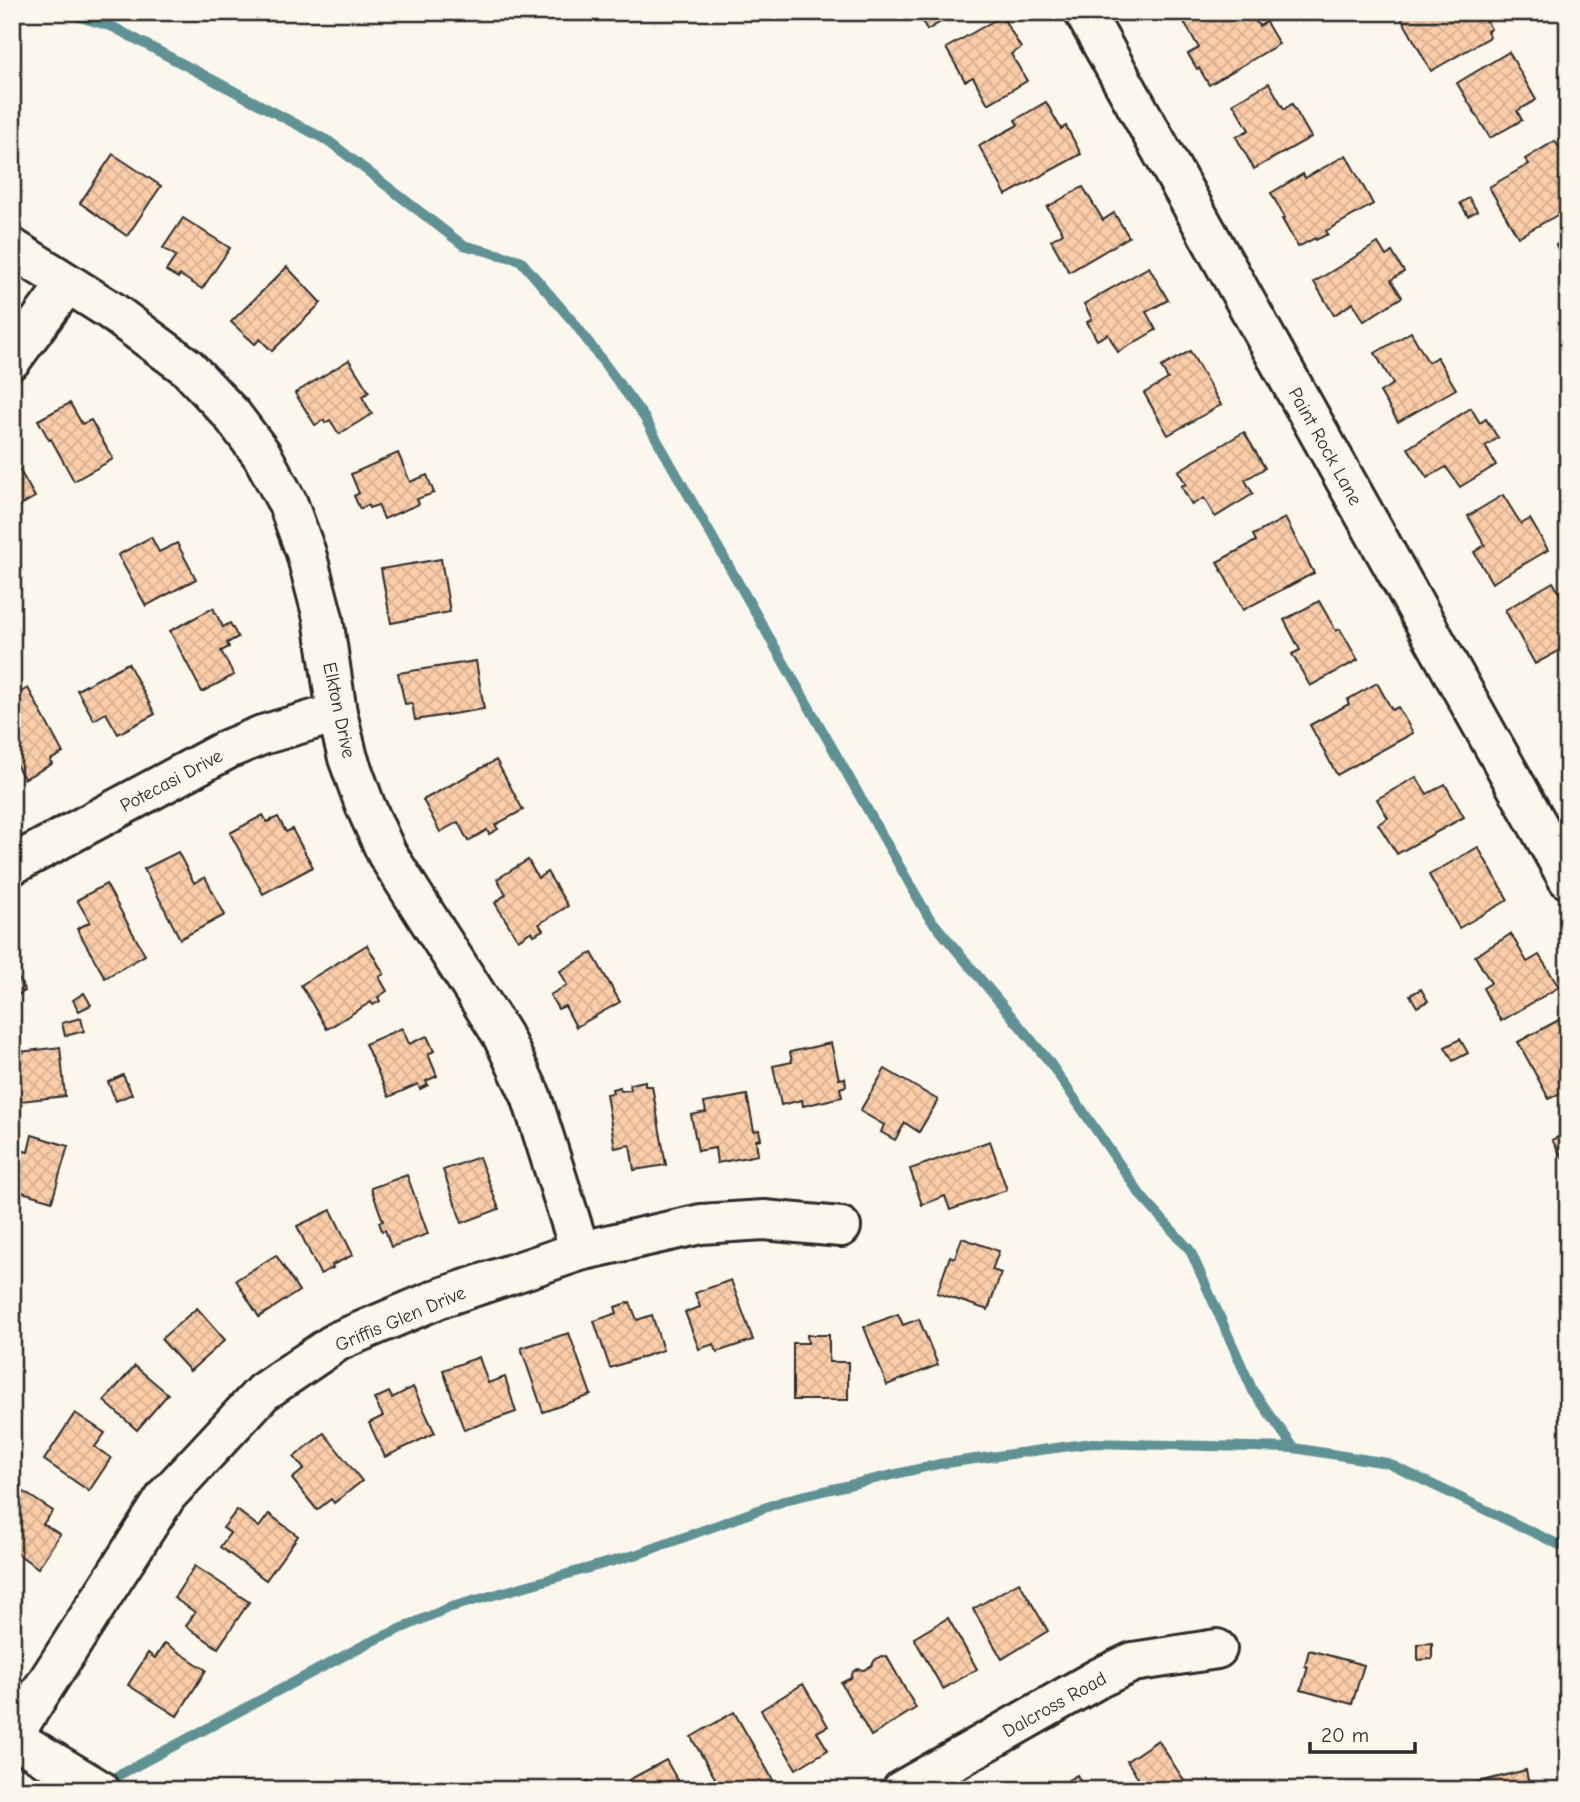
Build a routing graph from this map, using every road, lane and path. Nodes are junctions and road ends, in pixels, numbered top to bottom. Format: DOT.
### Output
graph roads {
  1 [pos="1084,12"];
  2 [pos="12,248"];
  3 [pos="67,284"];
  4 [pos="12,359"];
  5 [pos="337,713"];
  6 [pos="12,864"];
  7 [pos="1568,879"];
  8 [pos="841,1227"];
  9 [pos="580,1251"];
  10 [pos="1217,1649"];
  11 [pos="12,1737"];
  12 [pos="100,1790"];
  13 [pos="902,1790"];
  1 -- 7 [label="street, Paint Rock Lane"];
  2 -- 3 [label="street, Elkton Drive"];
  3 -- 4 [label="street"];
  3 -- 5 [label="street, Elkton Drive"];
  5 -- 6 [label="street, Potecasi Drive"];
  5 -- 9 [label="street, Elkton Drive"];
  8 -- 9 [label="street, Griffis Glen Drive"];
  9 -- 11 [label="street, Griffis Glen Drive"];
  10 -- 13 [label="street, Dalcross Road"];
  11 -- 12 [label="street"];
}
